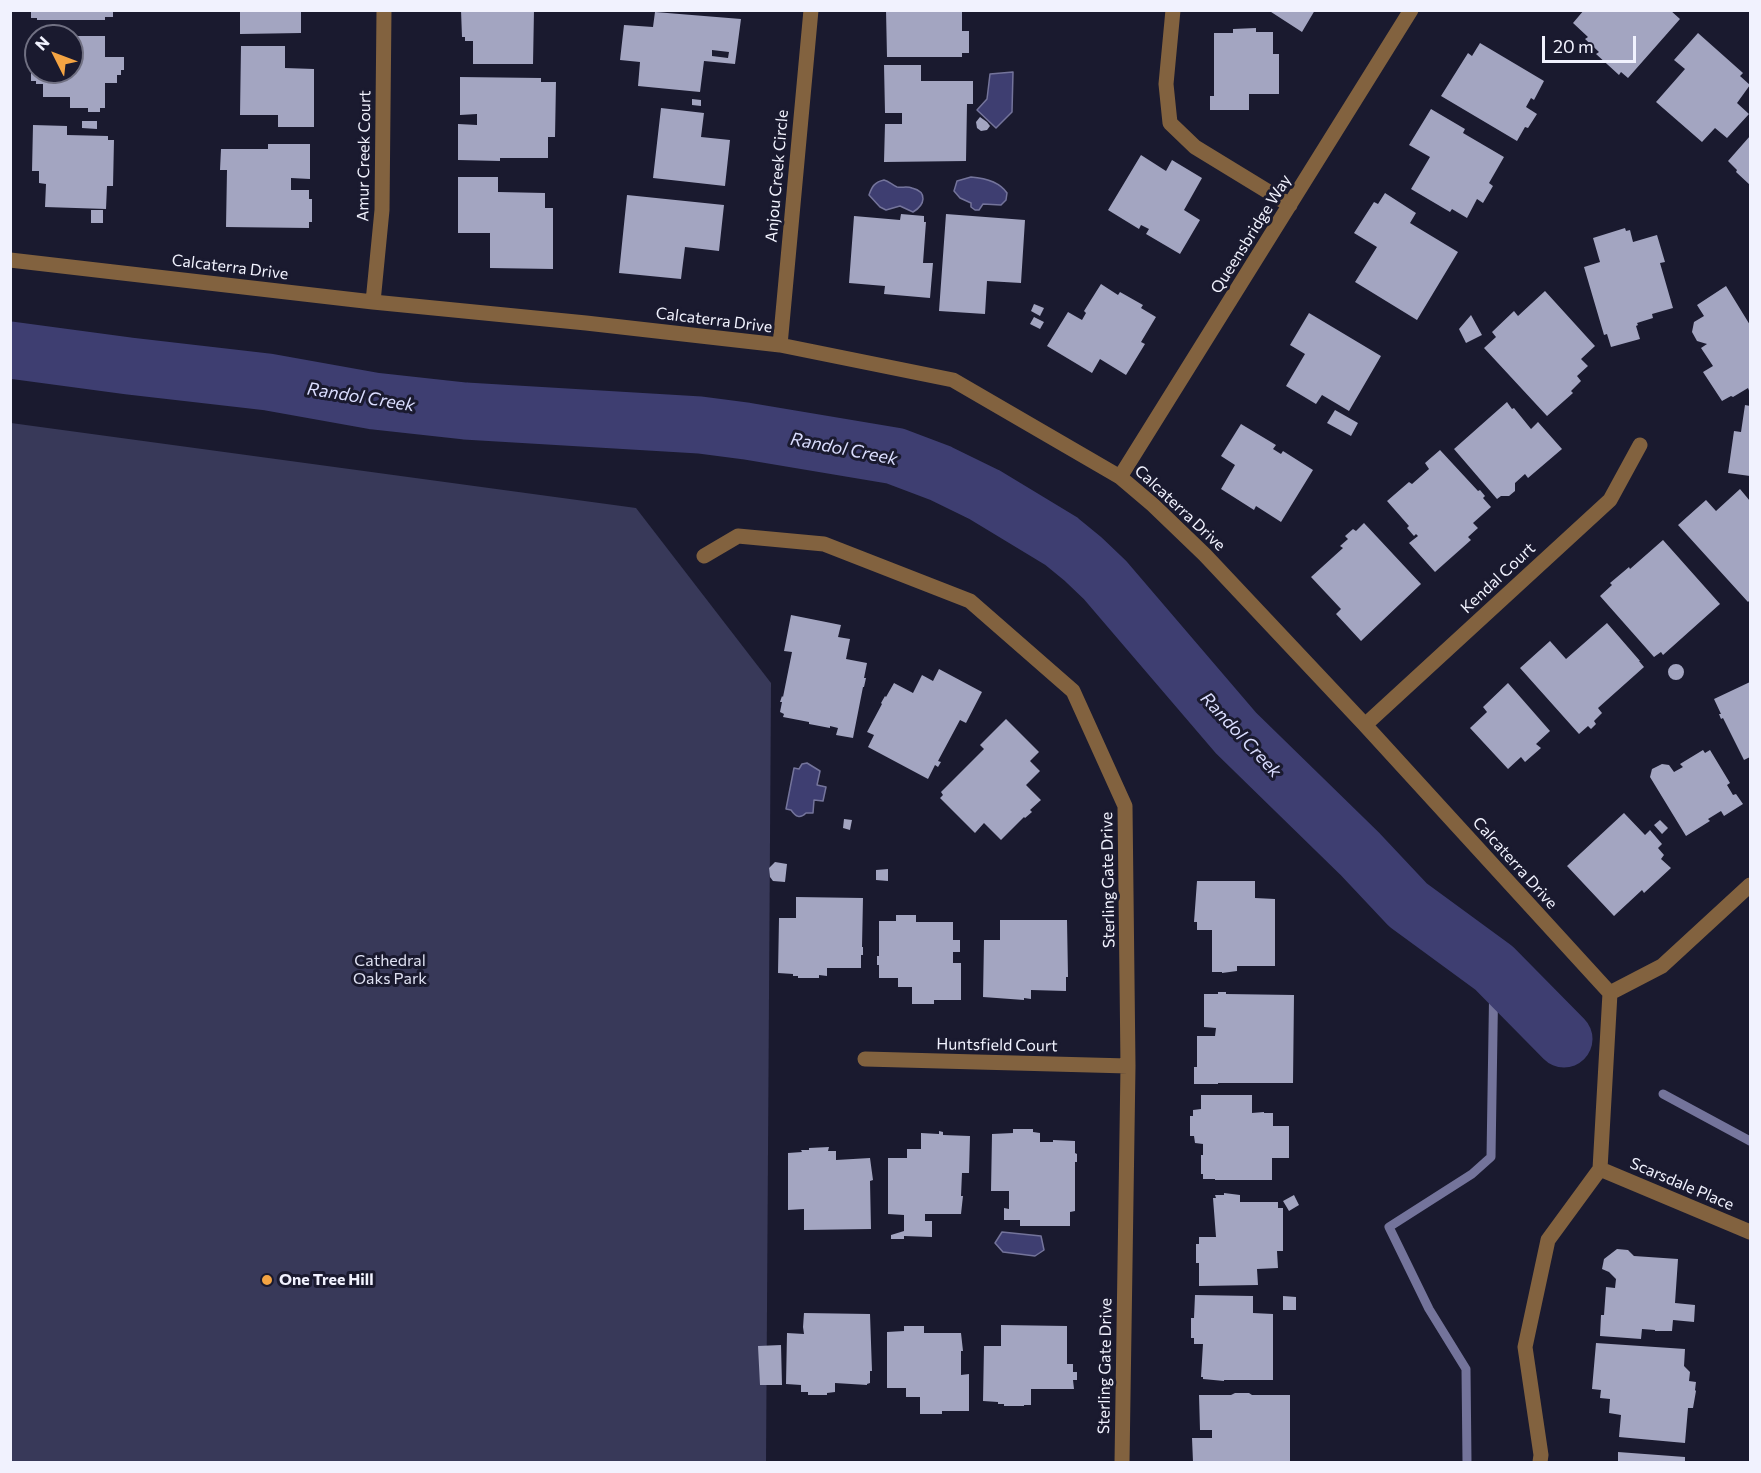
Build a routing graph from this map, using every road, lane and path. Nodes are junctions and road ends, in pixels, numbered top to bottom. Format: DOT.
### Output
graph roads {
  1 [pos="384,10"];
  2 [pos="811,10"];
  3 [pos="1173,10"];
  4 [pos="1411,10"];
  5 [pos="1290,205"];
  6 [pos="10,260"];
  7 [pos="372,302"];
  8 [pos="780,345"];
  9 [pos="1640,445"];
  10 [pos="1120,477"];
  11 [pos="704,556"];
  12 [pos="1365,725"];
  13 [pos="1750,885"];
  14 [pos="1610,993"];
  15 [pos="864,1059"];
  16 [pos="1128,1066"];
  17 [pos="1600,1169"];
  18 [pos="1750,1232"];
  19 [pos="1122,1462"];
  20 [pos="1540,1462"];
  1 -- 7 [label="street, Amur Creek Court"];
  2 -- 8 [label="street, Anjou Creek Circle"];
  3 -- 5 [label="street"];
  4 -- 5 [label="street, Queensbridge Way"];
  5 -- 10 [label="street, Queensbridge Way"];
  6 -- 7 [label="street, Calcaterra Drive"];
  7 -- 8 [label="street, Calcaterra Drive"];
  8 -- 10 [label="street, Calcaterra Drive"];
  9 -- 12 [label="street, Kendal Court"];
  10 -- 12 [label="street, Calcaterra Drive"];
  11 -- 16 [label="street, Sterling Gate Drive"];
  12 -- 14 [label="street, Calcaterra Drive"];
  13 -- 14 [label="street"];
  14 -- 17 [label="street"];
  15 -- 16 [label="street, Huntsfield Court"];
  16 -- 19 [label="street, Sterling Gate Drive"];
  17 -- 18 [label="street, Scarsdale Place"];
  17 -- 20 [label="street"];
}
